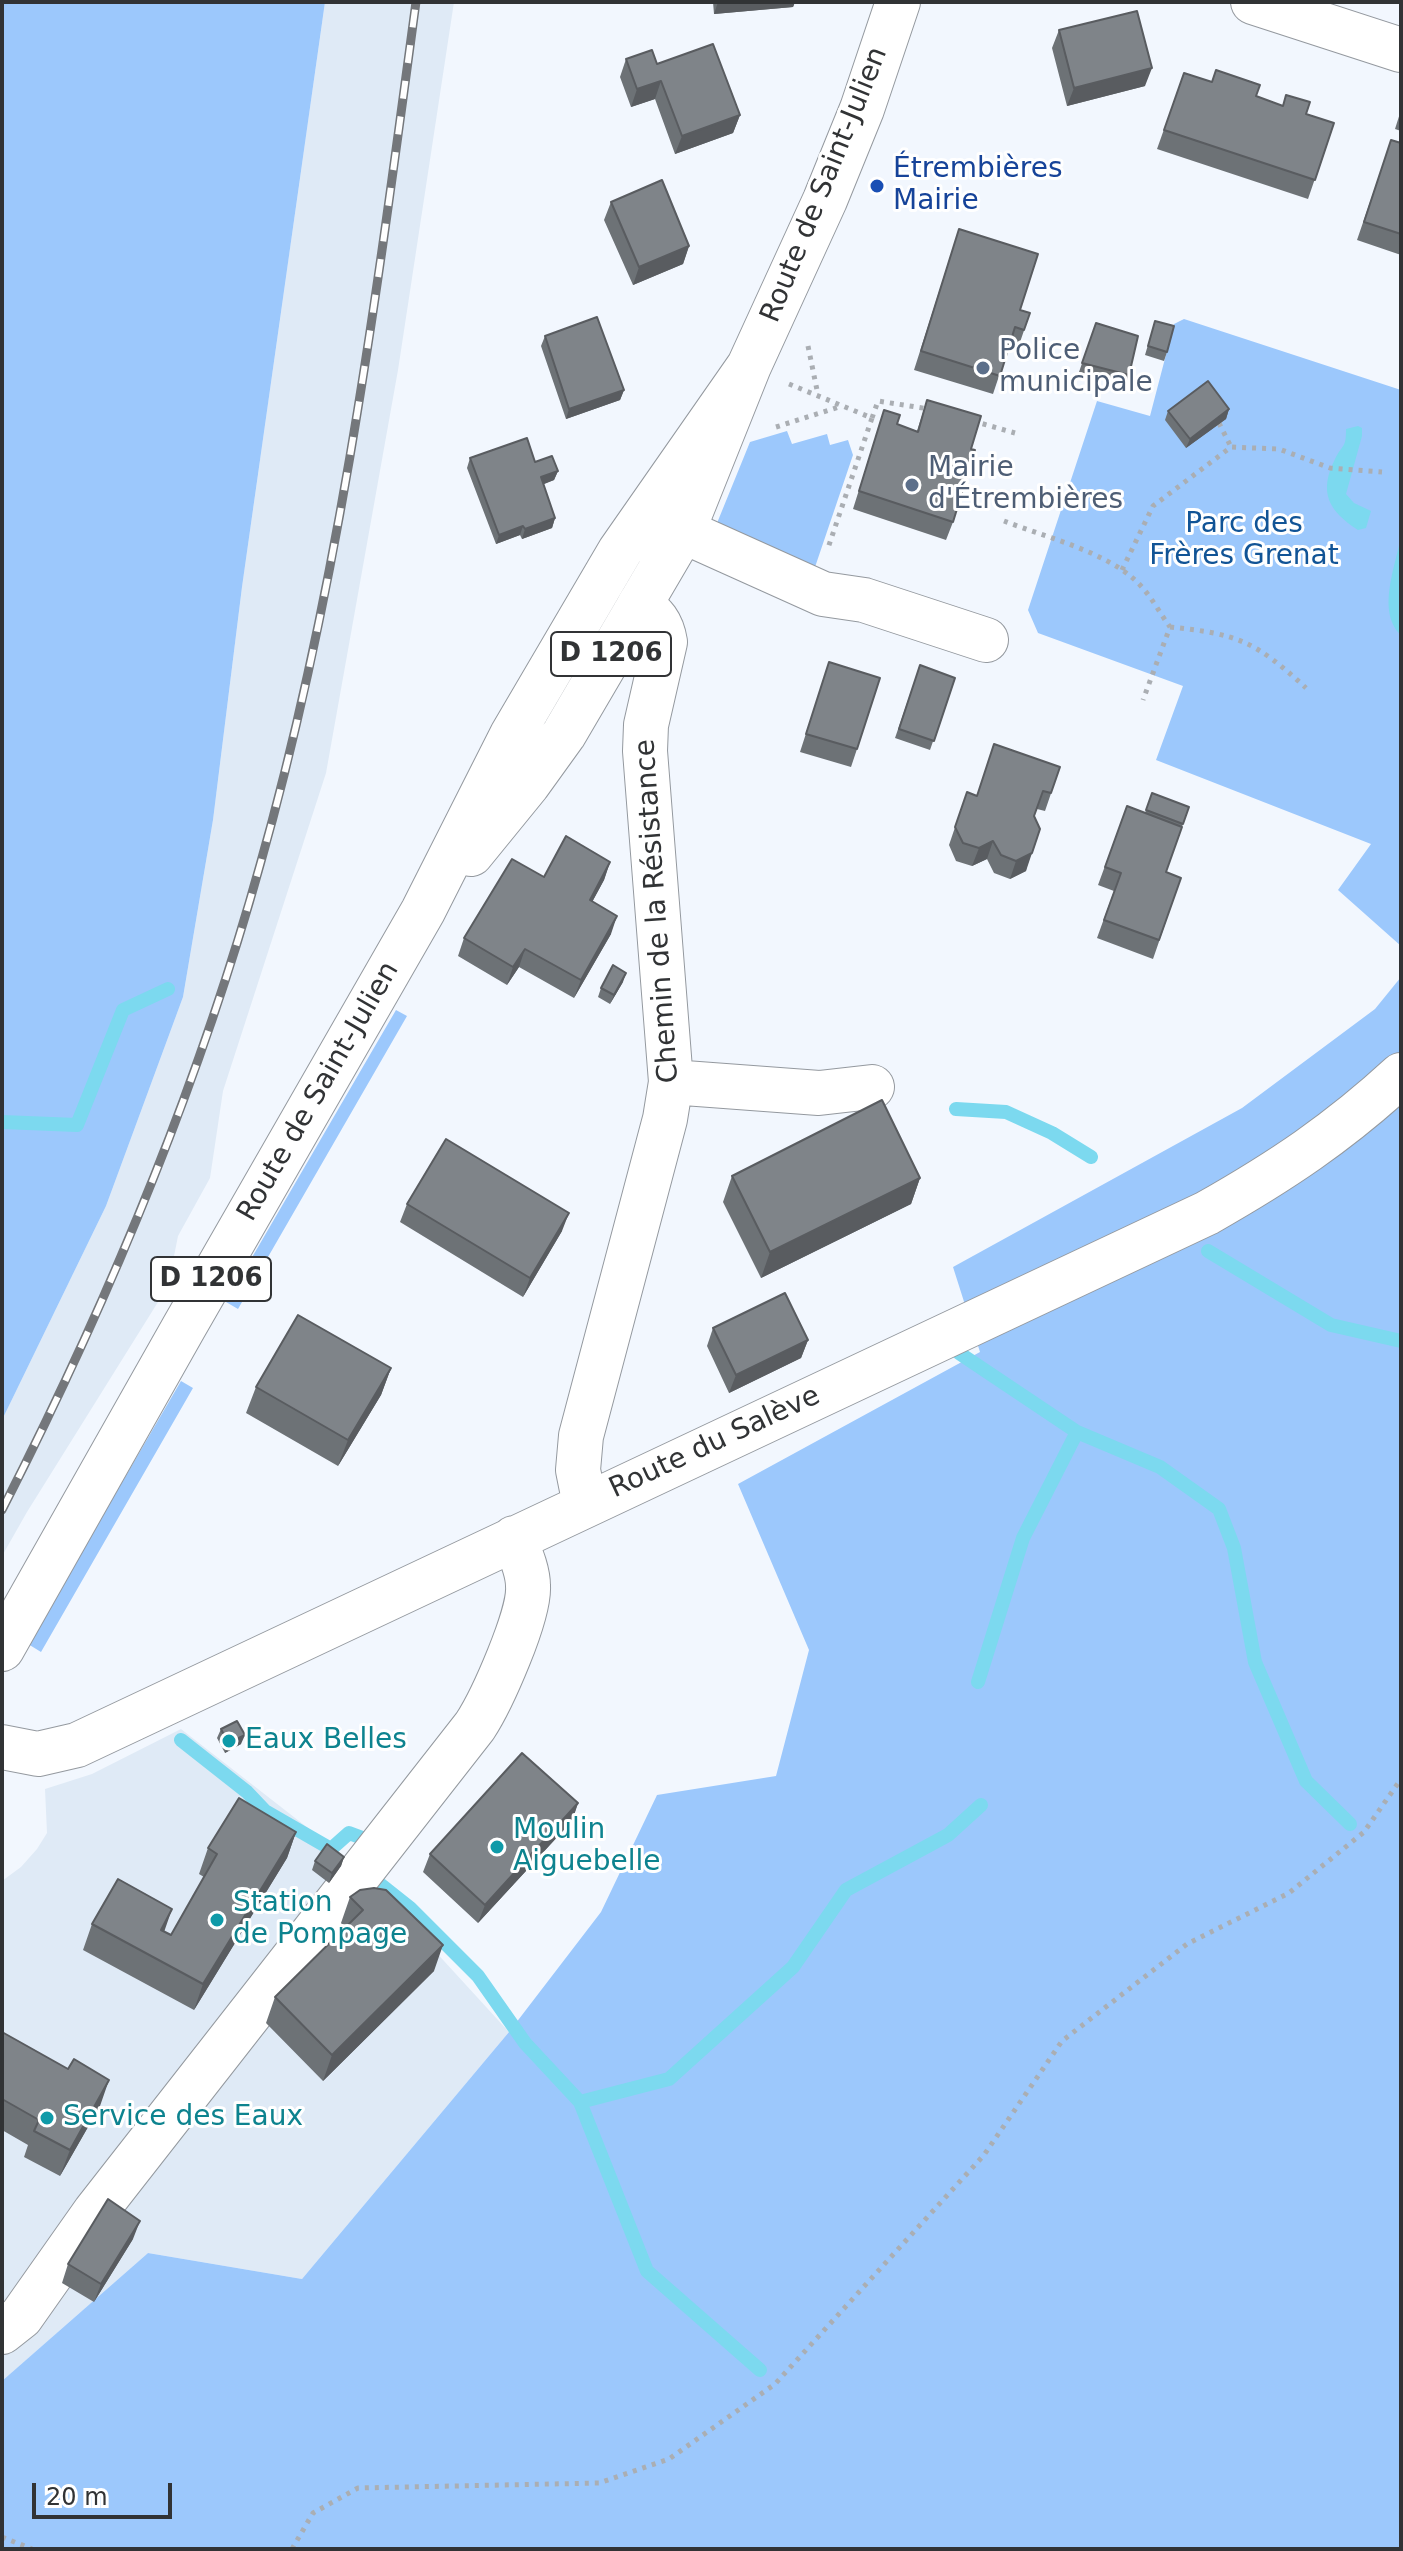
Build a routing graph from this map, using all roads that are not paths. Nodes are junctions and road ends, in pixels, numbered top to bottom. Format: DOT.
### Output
graph roads {
  1 [pos="898,2"];
  2 [pos="1253,2"];
  3 [pos="1401,50"];
  4 [pos="664,522"];
  5 [pos="640,604"];
  6 [pos="986,640"];
  7 [pos="423,911"];
  8 [pos="1401,1075"];
  9 [pos="671,1082"];
  10 [pos="872,1087"];
  11 [pos="585,1505"];
  12 [pos="514,1538"];
  13 [pos="2,1649"];
  14 [pos="2,1747"];
  15 [pos="2,2332"];
  1 -- 4 [label="street, Route de Saint-Julien / D 1206"];
  2 -- 3 [label="street"];
  4 -- 5 [label="street, Route de Saint-Julien / D 1206"];
  4 -- 6 [label="street"];
  4 -- 7 [label="street, Route de Saint-Julien / D 1206"];
  5 -- 7 [label="street, Route de Saint-Julien / D 1206"];
  5 -- 9 [label="street, Chemin de la Résistance"];
  7 -- 13 [label="street, Route de Saint-Julien / D 1206"];
  8 -- 11 [label="street, Route du Salève"];
  9 -- 10 [label="street"];
  9 -- 11 [label="street, Chemin de la Résistance"];
  11 -- 12 [label="street, Route du Salève"];
  12 -- 14 [label="street, Route du Salève"];
  12 -- 15 [label="street"];
}
